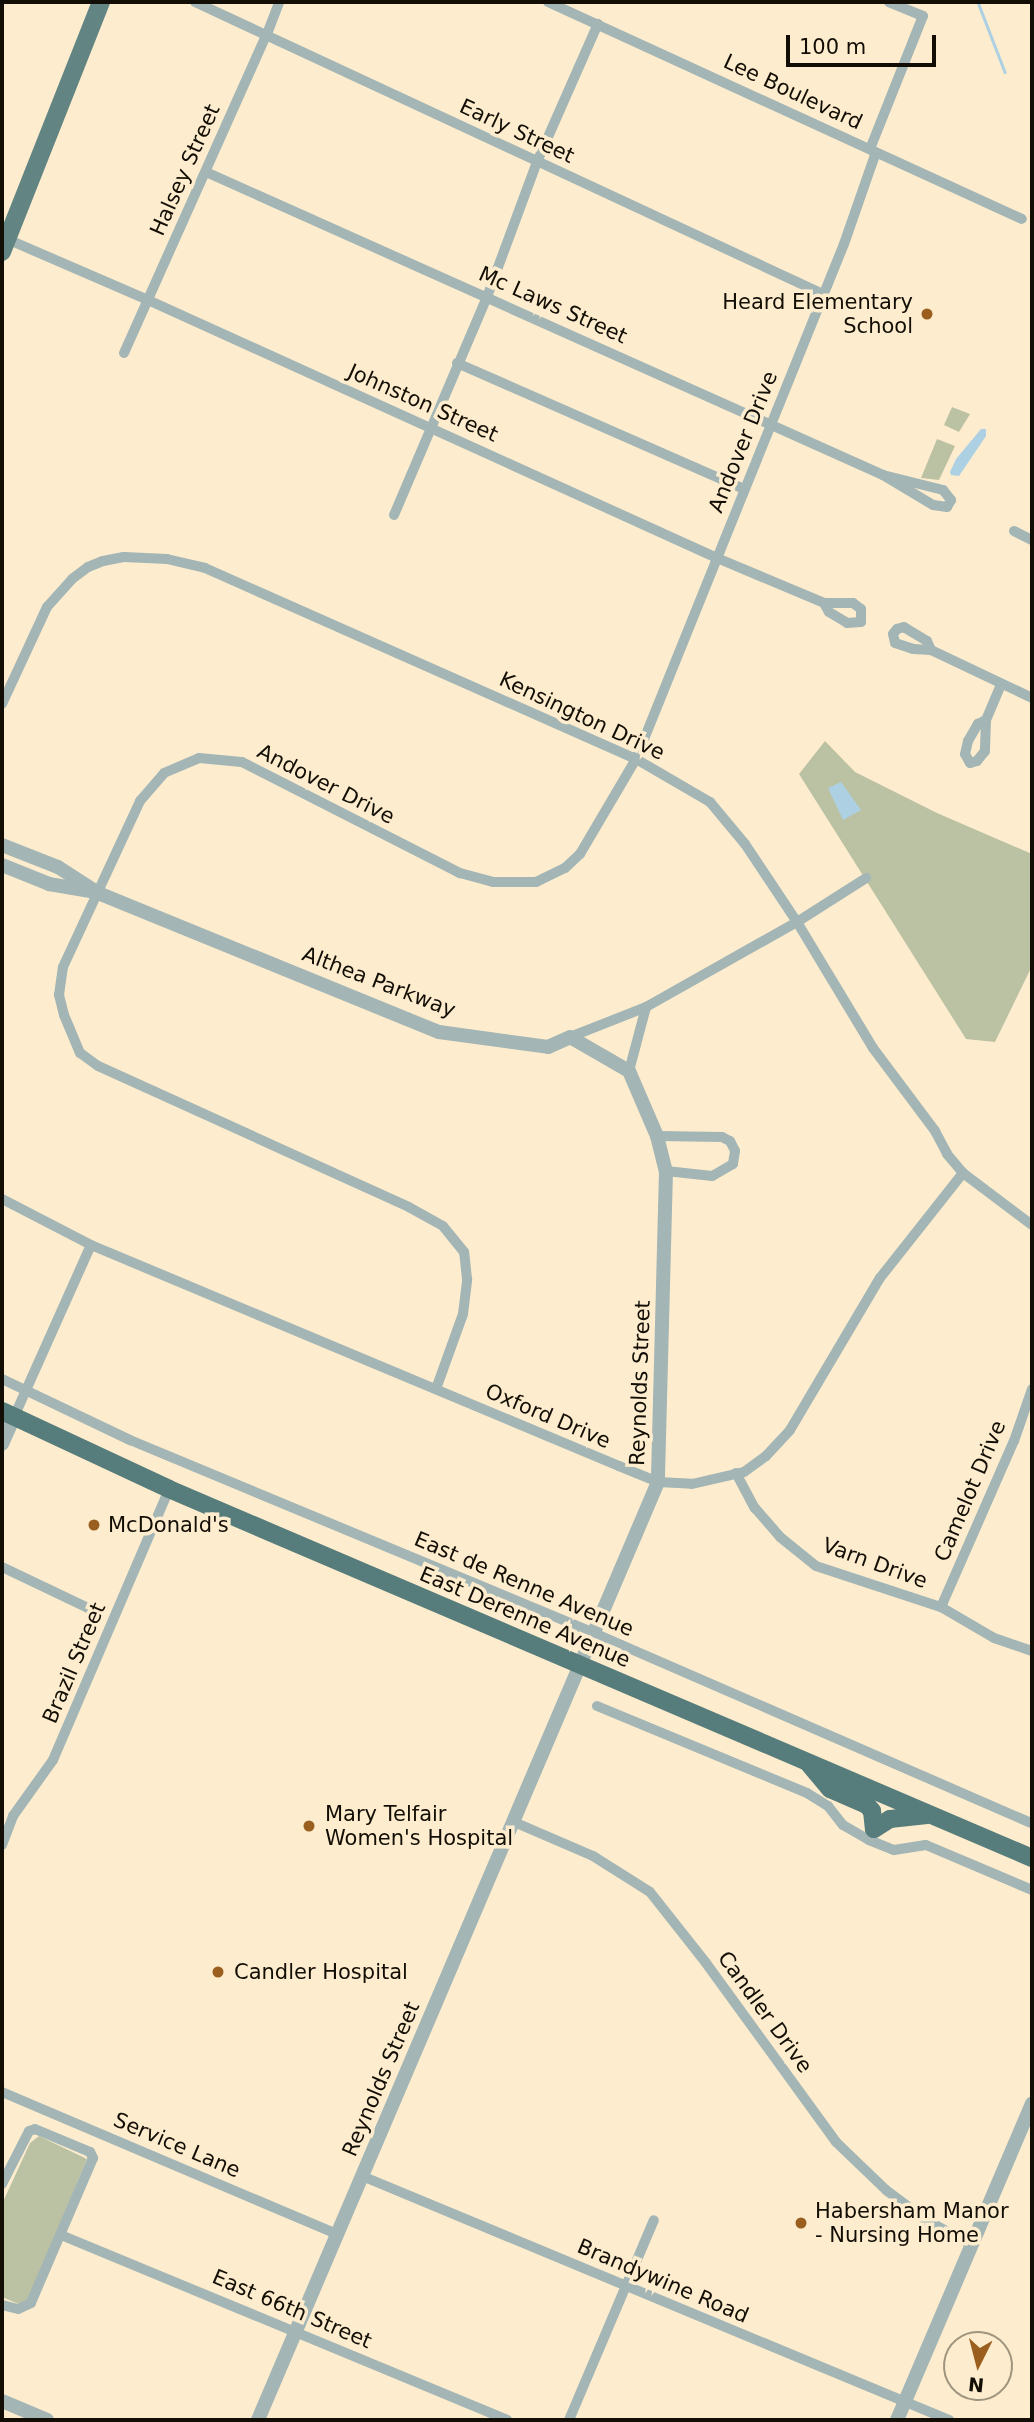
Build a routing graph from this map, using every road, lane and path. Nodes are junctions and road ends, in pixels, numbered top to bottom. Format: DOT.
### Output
graph roads {
  1 [pos="101,2"];
  2 [pos="195,2"];
  3 [pos="279,2"];
  4 [pos="548,2"];
  5 [pos="889,2"];
  6 [pos="598,24"];
  7 [pos="267,34"];
  8 [pos="873,151"];
  9 [pos="537,162"];
  10 [pos="206,172"];
  11 [pos="1022,219"];
  12 [pos="4,245"];
  13 [pos="824,294"];
  14 [pos="487,297"];
  15 [pos="148,300"];
  16 [pos="124,352"];
  17 [pos="457,363"];
  18 [pos="771,424"];
  19 [pos="431,428"];
  20 [pos="883,475"];
  21 [pos="744,489"];
  22 [pos="394,516"];
  23 [pos="1014,531"];
  24 [pos="1032,540"];
  25 [pos="717,558"];
  26 [pos="824,603"];
  27 [pos="931,650"];
  28 [pos="1001,684"];
  29 [pos="1032,698"];
  30 [pos="2,704"];
  31 [pos="986,720"];
  32 [pos="636,760"];
  33 [pos="2,845"];
  34 [pos="2,865"];
  35 [pos="866,877"];
  36 [pos="98,893"];
  37 [pos="797,922"];
  38 [pos="646,1007"];
  39 [pos="570,1037"];
  40 [pos="629,1071"];
  41 [pos="657,1136"];
  42 [pos="666,1171"];
  43 [pos="963,1173"];
  44 [pos="2,1199"];
  45 [pos="1032,1225"];
  46 [pos="91,1245"];
  47 [pos="2,1379"];
  48 [pos="436,1389"];
  49 [pos="1032,1389"];
  50 [pos="25,1392"];
  51 [pos="8,1414"];
  52 [pos="2,1444"];
  53 [pos="736,1473"];
  54 [pos="658,1482"];
  55 [pos="169,1489"];
  56 [pos="2,1567"];
  57 [pos="941,1607"];
  58 [pos="92,1610"];
  59 [pos="594,1633"];
  60 [pos="1032,1651"];
  61 [pos="580,1665"];
  62 [pos="597,1706"];
  63 [pos="807,1761"];
  64 [pos="2,1810"];
  65 [pos="932,1815"];
  66 [pos="13,1816"];
  67 [pos="513,1822"];
  68 [pos="1032,1823"];
  69 [pos="2,1846"];
  70 [pos="1032,1858"];
  71 [pos="1032,1890"];
  72 [pos="2,2092"];
  73 [pos="1032,2104"];
  74 [pos="362,2176"];
  75 [pos="2,2184"];
  76 [pos="654,2220"];
  77 [pos="337,2234"];
  78 [pos="61,2235"];
  79 [pos="972,2245"];
  80 [pos="625,2286"];
  81 [pos="2,2305"];
  82 [pos="296,2331"];
  83 [pos="2,2401"];
  84 [pos="904,2403"];
  85 [pos="47,2420"];
  86 [pos="258,2420"];
  87 [pos="507,2420"];
  88 [pos="569,2420"];
  89 [pos="897,2420"];
  90 [pos="949,2420"];
  1 -- 12 [label="main road"];
  2 -- 7 [label="street, Early Street"];
  3 -- 7 [label="street, Halsey Street"];
  4 -- 6 [label="street, Lee Boulevard"];
  5 -- 8 [label="street, Andover Drive"];
  6 -- 8 [label="street, Lee Boulevard"];
  6 -- 9 [label="street"];
  7 -- 9 [label="street, Early Street"];
  7 -- 10 [label="street, Halsey Street"];
  8 -- 11 [label="street, Lee Boulevard"];
  8 -- 13 [label="street, Andover Drive"];
  9 -- 13 [label="street, Early Street"];
  9 -- 14 [label="street"];
  10 -- 14 [label="street, Mc Laws Street"];
  10 -- 15 [label="street, Halsey Street"];
  12 -- 15 [label="street, Johnston Street"];
  13 -- 18 [label="street, Andover Drive"];
  14 -- 17 [label="street"];
  14 -- 18 [label="street, Mc Laws Street"];
  15 -- 16 [label="street, Halsey Street"];
  15 -- 19 [label="street, Johnston Street"];
  17 -- 19 [label="street"];
  17 -- 21 [label="street"];
  18 -- 20 [label="street, Mc Laws Street"];
  18 -- 21 [label="street, Andover Drive"];
  19 -- 22 [label="street"];
  19 -- 25 [label="street, Johnston Street"];
  20 -- 20 [label="street, Mc Laws Street"];
  21 -- 25 [label="street, Andover Drive"];
  23 -- 24 [label="street"];
  25 -- 26 [label="street, Johnston Street"];
  25 -- 32 [label="street, Andover Drive"];
  27 -- 28 [label="street"];
  28 -- 29 [label="street"];
  28 -- 31 [label="street"];
  30 -- 32 [label="street, Kensington Drive"];
  32 -- 36 [label="street, Andover Drive"];
  32 -- 37 [label="street, Kensington Drive"];
  33 -- 36 [label="street, Althea Parkway"];
  34 -- 36 [label="street, Althea Parkway"];
  35 -- 37 [label="street, Althea Parkway"];
  36 -- 39 [label="street, Althea Parkway"];
  36 -- 48 [label="street, Andover Drive"];
  37 -- 38 [label="street, Althea Parkway"];
  37 -- 43 [label="street, Kensington Drive"];
  38 -- 39 [label="street, Althea Parkway"];
  38 -- 40 [label="street"];
  39 -- 40 [label="street"];
  40 -- 41 [label="street, Reynolds Street"];
  41 -- 42 [label="street, Reynolds Street"];
  41 -- 42 [label="street"];
  42 -- 54 [label="street, Reynolds Street"];
  43 -- 45 [label="street, Kensington Drive"];
  43 -- 53 [label="street, Oxford Drive"];
  44 -- 46 [label="street, Oxford Drive"];
  46 -- 48 [label="street, Oxford Drive"];
  46 -- 50 [label="street"];
  47 -- 50 [label="street, East de Renne Avenue"];
  48 -- 54 [label="street, Oxford Drive"];
  49 -- 57 [label="street, Camelot Drive"];
  50 -- 51 [label="street"];
  50 -- 59 [label="street, East de Renne Avenue"];
  51 -- 52 [label="street"];
  51 -- 55 [label="highway, East Derenne Avenue"];
  53 -- 54 [label="street, Oxford Drive"];
  53 -- 57 [label="street, Varn Drive"];
  54 -- 59 [label="street, Reynolds Street"];
  55 -- 61 [label="highway, East Derenne Avenue"];
  55 -- 66 [label="street, Brazil Street"];
  56 -- 58 [label="street"];
  57 -- 60 [label="street, Varn Drive"];
  59 -- 61 [label="street, Reynolds Street"];
  59 -- 68 [label="street, East de Renne Avenue"];
  61 -- 63 [label="highway, East Derenne Avenue"];
  61 -- 67 [label="street, Reynolds Street"];
  62 -- 71 [label="street"];
  63 -- 65 [label="highway, East Derenne Avenue"];
  63 -- 65 [label="highway"];
  64 -- 66 [label="street"];
  65 -- 70 [label="highway, East Derenne Avenue"];
  66 -- 69 [label="street, Brazil Street"];
  67 -- 74 [label="street, Reynolds Street"];
  67 -- 79 [label="street, Candler Drive"];
  72 -- 77 [label="street, Service Lane"];
  73 -- 79 [label="street"];
  74 -- 77 [label="street, Reynolds Street"];
  74 -- 80 [label="street, Brandywine Road"];
  75 -- 78 [label="street"];
  76 -- 80 [label="street"];
  77 -- 82 [label="street, Reynolds Street"];
  78 -- 81 [label="street"];
  78 -- 82 [label="street, East 66th Street"];
  79 -- 84 [label="street"];
  80 -- 84 [label="street, Brandywine Road"];
  80 -- 88 [label="street"];
  82 -- 86 [label="street, Reynolds Street"];
  82 -- 87 [label="street, East 66th Street"];
  83 -- 85 [label="street"];
  84 -- 89 [label="street"];
  84 -- 90 [label="street, Brandywine Road"];
}
